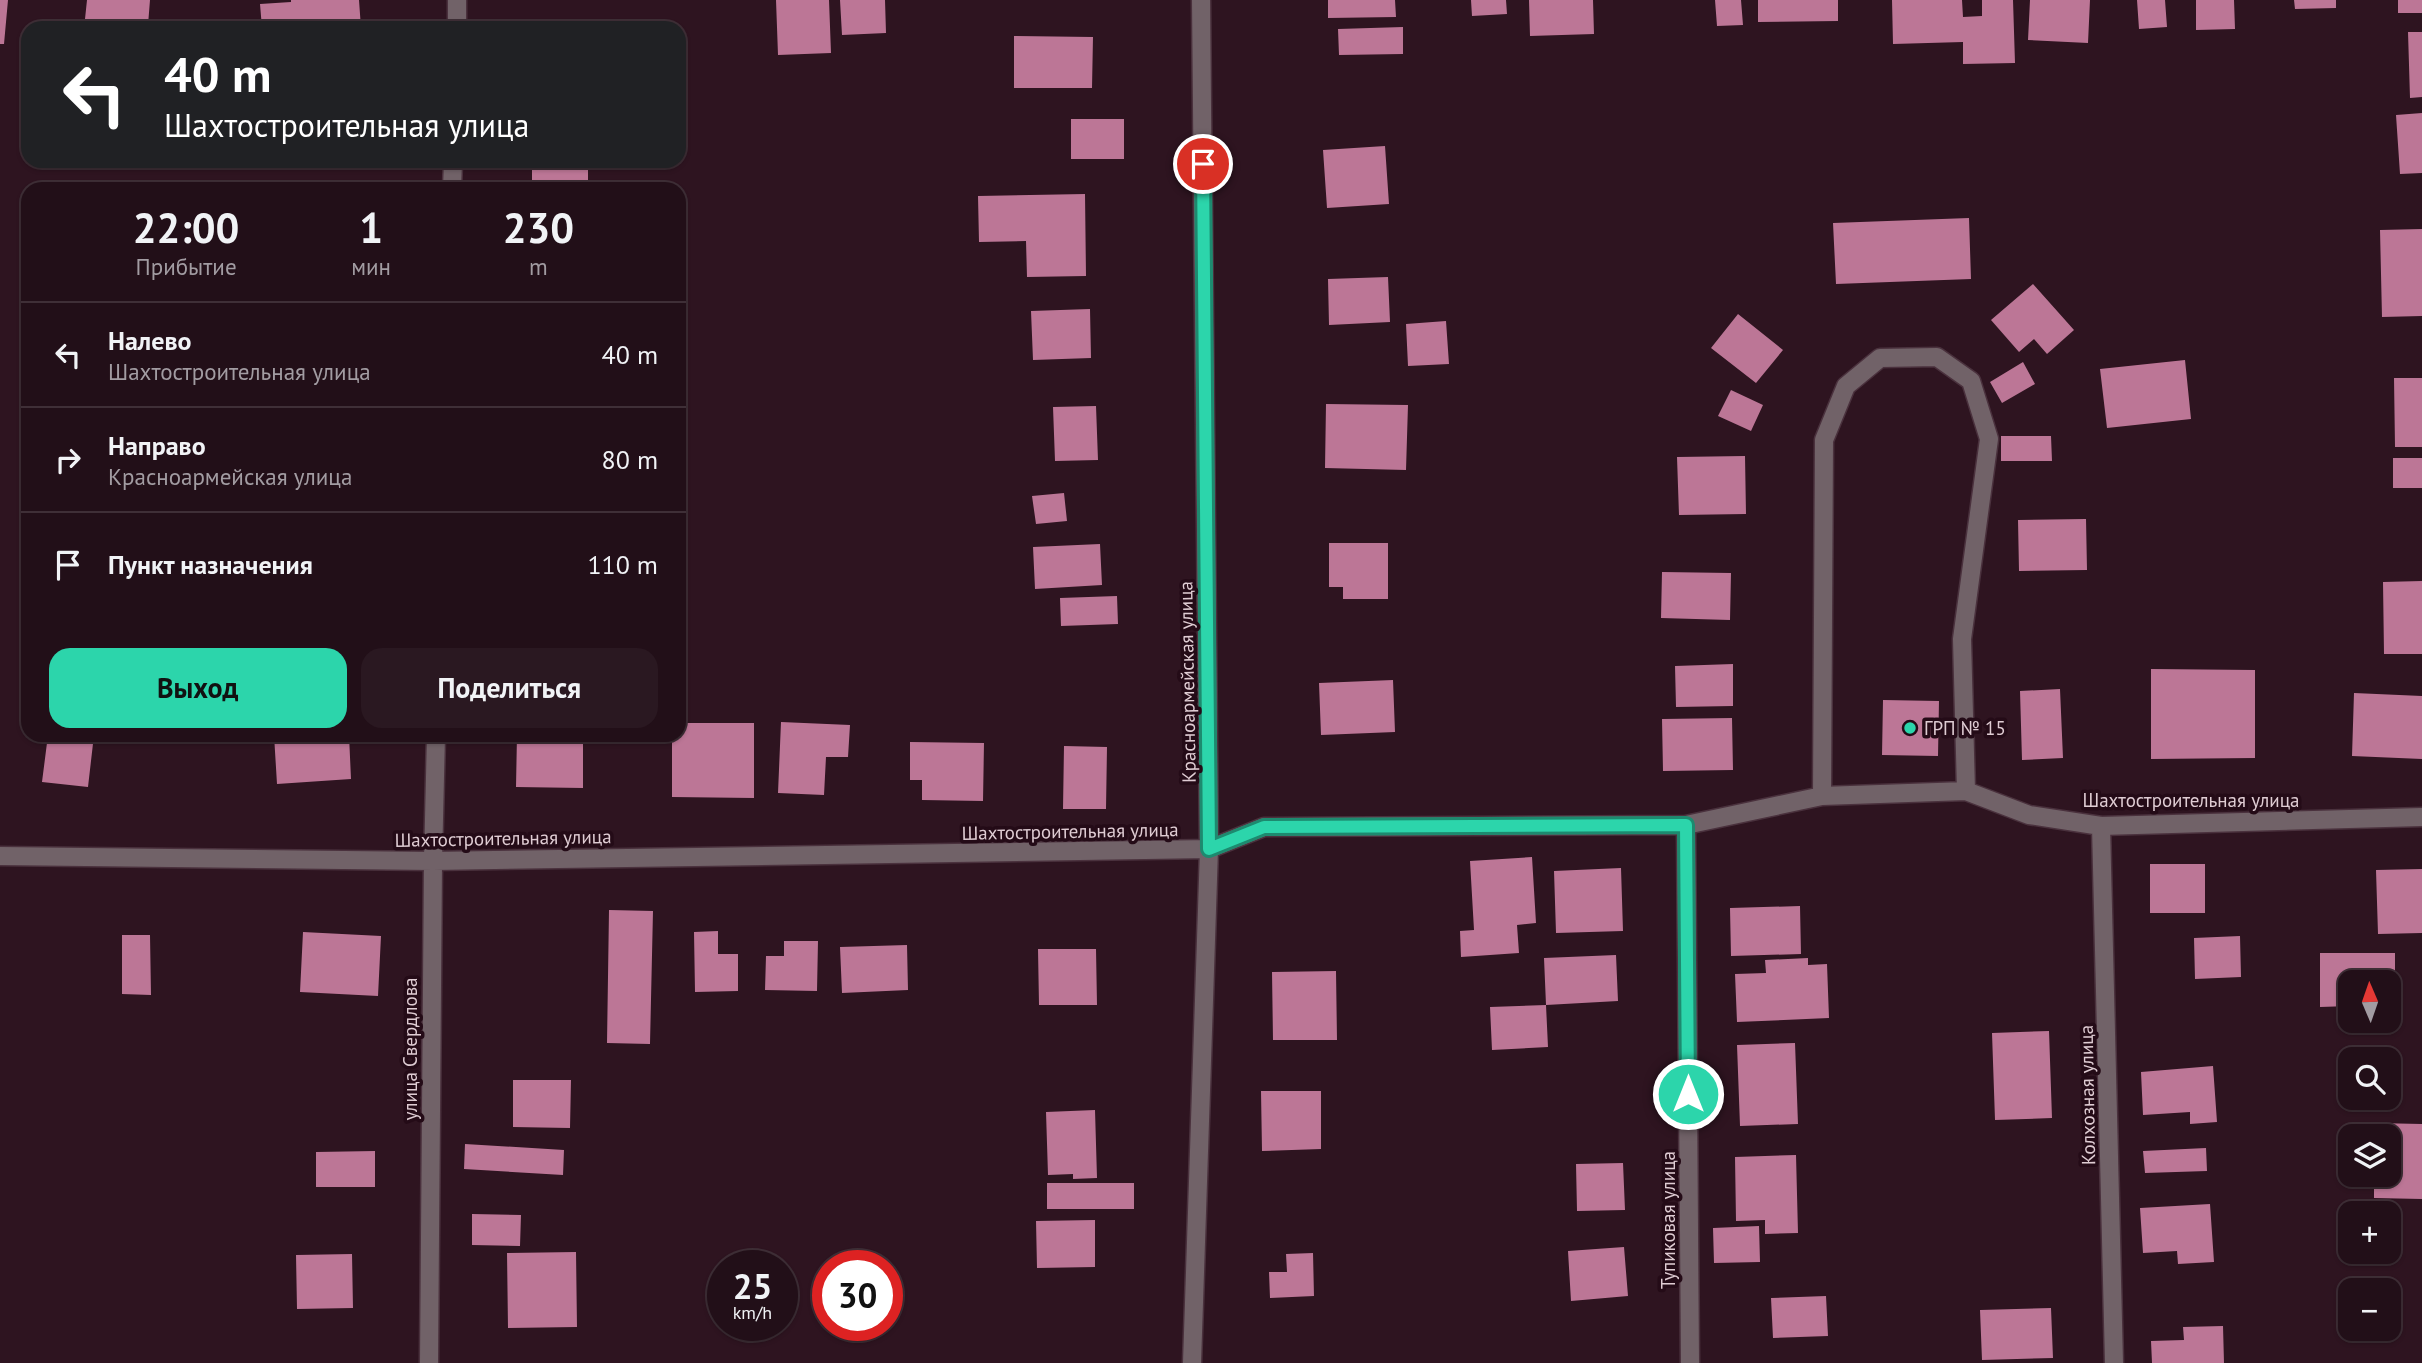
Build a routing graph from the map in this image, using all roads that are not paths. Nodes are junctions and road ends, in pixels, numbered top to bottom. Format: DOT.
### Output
graph roads {
  1 [pos="457,0"];
  2 [pos="1201,0"];
  3 [pos="457,21"];
  4 [pos="436,742"];
  5 [pos="1966,791"];
  6 [pos="1822,796"];
  7 [pos="2422,817"];
  8 [pos="1686,825"];
  9 [pos="2101,826"];
  10 [pos="1209,849"];
  11 [pos="0,856"];
  12 [pos="433,861"];
  13 [pos="429,1363"];
  14 [pos="1192,1363"];
  15 [pos="1690,1363"];
  16 [pos="2114,1363"];
  1 -- 3 [label="street"];
  2 -- 10 [label="street, Красноармейская улица"];
  4 -- 12 [label="street, улица Свердлова"];
  5 -- 6 [label="street, Шахтостроительная улица"];
  5 -- 6 [label="street"];
  5 -- 9 [label="street, Шахтостроительная улица"];
  6 -- 8 [label="street, Шахтостроительная улица"];
  7 -- 9 [label="street, Шахтостроительная улица"];
  8 -- 10 [label="street, Шахтостроительная улица"];
  8 -- 15 [label="street, Тупиковая улица"];
  9 -- 16 [label="street, Колхозная улица"];
  10 -- 12 [label="street, Шахтостроительная улица"];
  10 -- 14 [label="street, Красноармейская улица"];
  11 -- 12 [label="street, Шахтостроительная улица"];
  12 -- 13 [label="street, улица Свердлова"];
}
